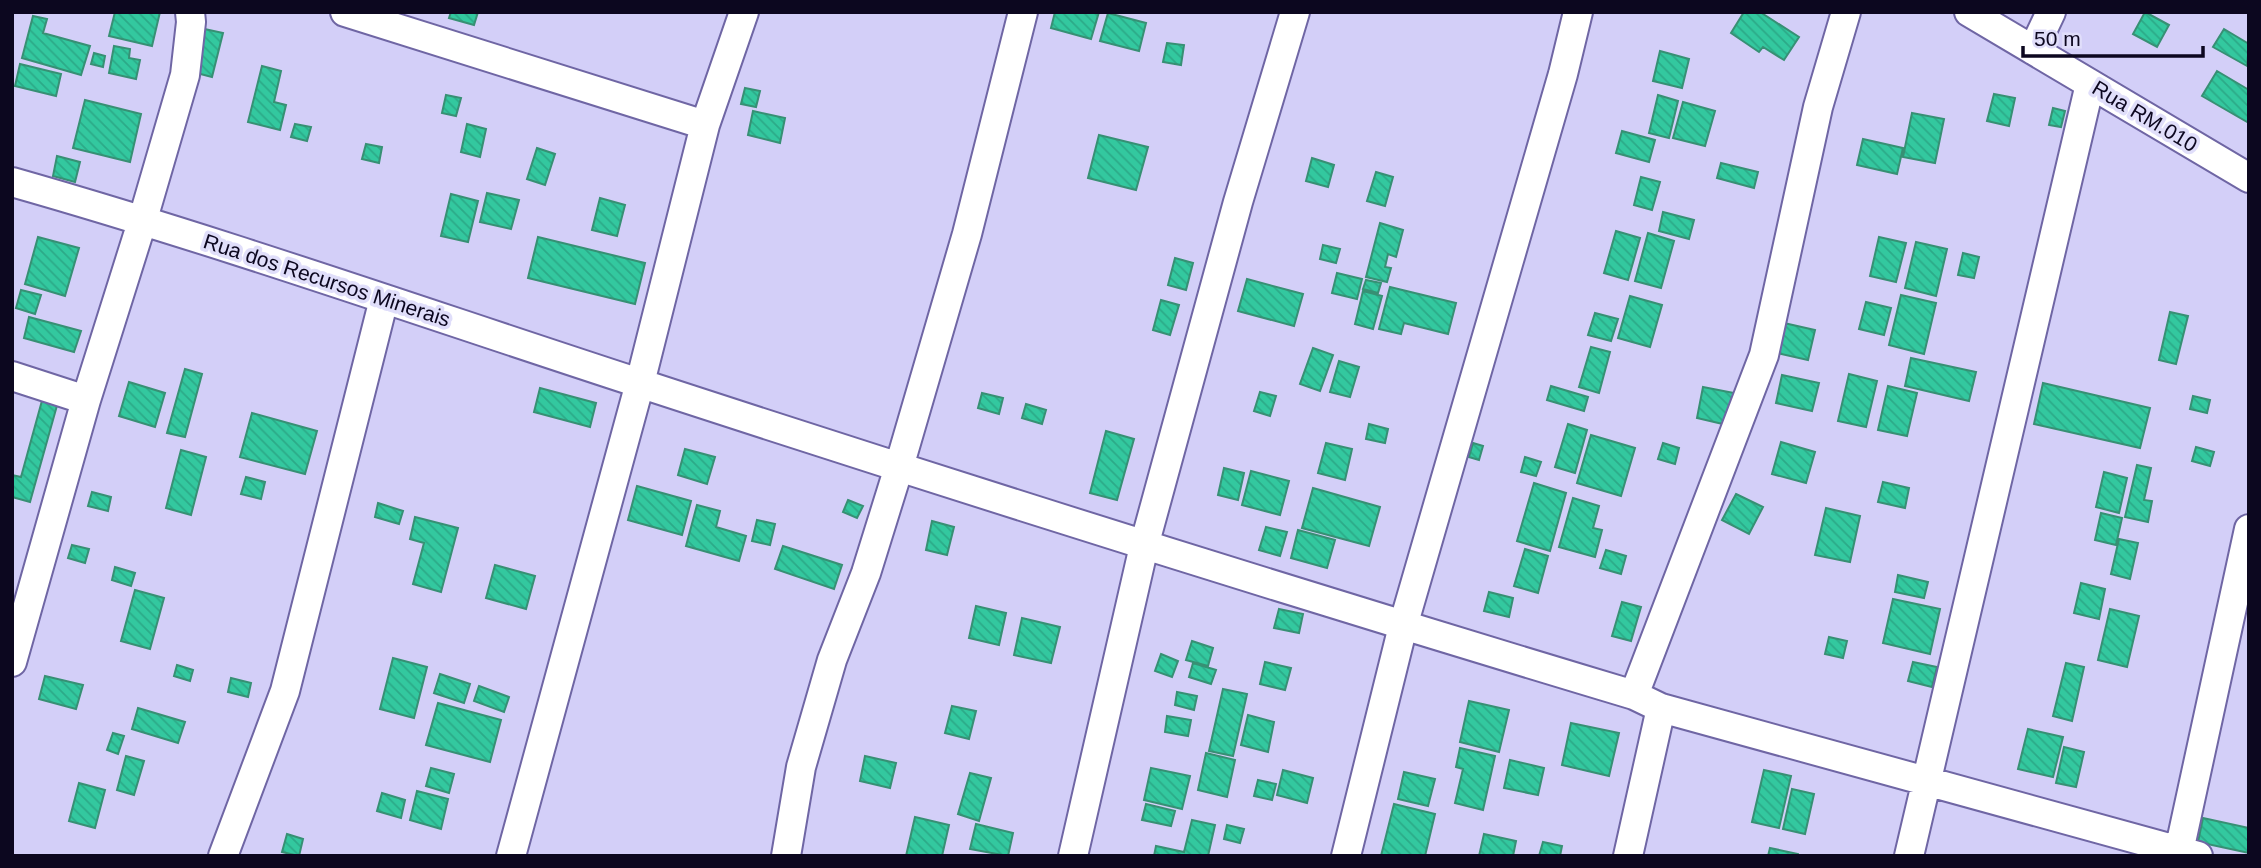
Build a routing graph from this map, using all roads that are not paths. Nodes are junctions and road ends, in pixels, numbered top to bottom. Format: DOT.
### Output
graph roads {
  1 [pos="190,12"];
  2 [pos="345,12"];
  3 [pos="744,12"];
  4 [pos="1023,12"];
  5 [pos="1295,12"];
  6 [pos="1578,12"];
  7 [pos="1846,12"];
  8 [pos="1969,12"];
  9 [pos="2051,12"];
  10 [pos="2033,50"];
  11 [pos="2090,84"];
  12 [pos="705,125"];
  13 [pos="2249,178"];
  14 [pos="12,182"];
  15 [pos="143,219"];
  16 [pos="384,299"];
  17 [pos="12,376"];
  18 [pos="640,383"];
  19 [pos="86,400"];
  20 [pos="899,467"];
  21 [pos="2249,529"];
  22 [pos="1144,546"];
  23 [pos="17,625"];
  24 [pos="1403,626"];
  25 [pos="12,662"];
  26 [pos="1634,695"];
  27 [pos="1661,708"];
  28 [pos="1927,783"];
  29 [pos="2185,854"];
  30 [pos="223,856"];
  31 [pos="511,856"];
  32 [pos="786,856"];
  33 [pos="1073,856"];
  34 [pos="1346,856"];
  35 [pos="1628,856"];
  36 [pos="1909,856"];
  1 -- 15 [label="street"];
  2 -- 12 [label="street"];
  3 -- 12 [label="street"];
  4 -- 20 [label="street"];
  5 -- 22 [label="street"];
  6 -- 24 [label="street"];
  7 -- 26 [label="street"];
  8 -- 10 [label="street, Rua RM.010"];
  9 -- 10 [label="street"];
  10 -- 11 [label="street, Rua RM.010"];
  11 -- 13 [label="street, Rua RM.010"];
  11 -- 28 [label="street"];
  12 -- 18 [label="street"];
  14 -- 15 [label="street, Rua dos Recursos Minerais"];
  15 -- 16 [label="street, Rua dos Recursos Minerais"];
  15 -- 19 [label="street"];
  16 -- 18 [label="street, Rua dos Recursos Minerais"];
  16 -- 30 [label="street"];
  17 -- 19 [label="street"];
  18 -- 20 [label="street, Rua dos Recursos Minerais"];
  18 -- 31 [label="street"];
  19 -- 23 [label="street"];
  20 -- 22 [label="street, Rua dos Recursos Minerais"];
  20 -- 32 [label="street"];
  21 -- 29 [label="street"];
  22 -- 24 [label="street, Rua dos Recursos Minerais"];
  22 -- 33 [label="street"];
  23 -- 25 [label="street"];
  24 -- 26 [label="street, Rua dos Recursos Minerais"];
  24 -- 34 [label="street"];
  26 -- 27 [label="street, Rua dos Recursos Minerais"];
  27 -- 28 [label="street, Rua dos Recursos Minerais"];
  27 -- 35 [label="street"];
  28 -- 29 [label="street, Rua dos Recursos Minerais"];
  28 -- 36 [label="street"];
}
